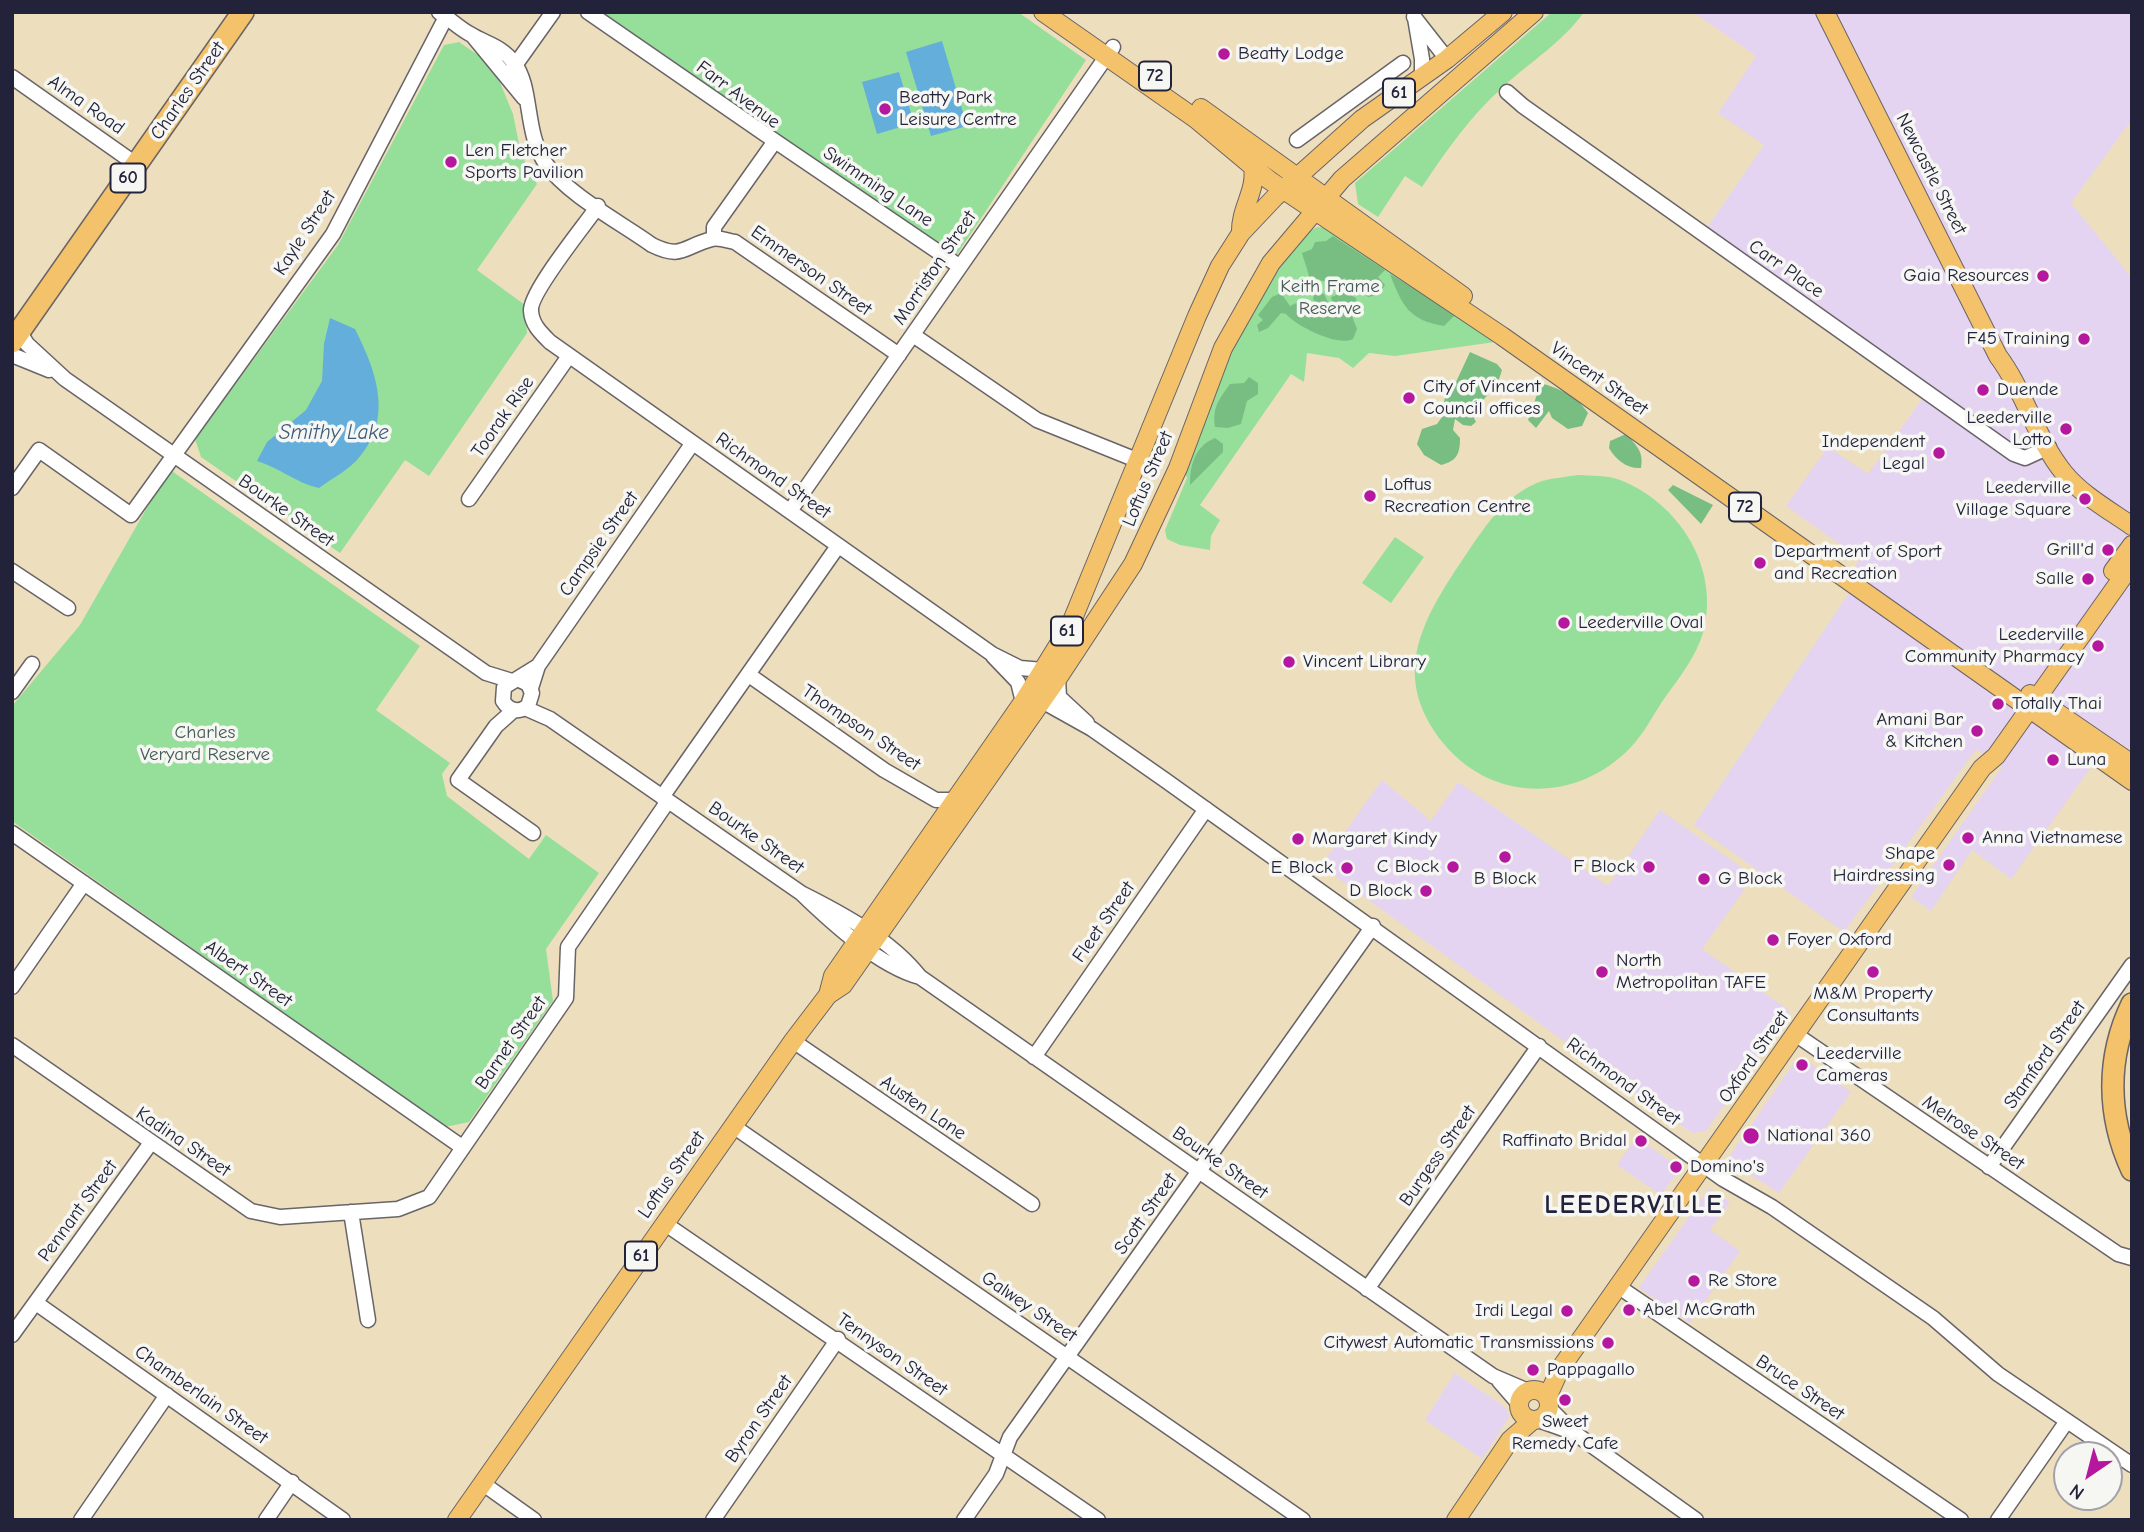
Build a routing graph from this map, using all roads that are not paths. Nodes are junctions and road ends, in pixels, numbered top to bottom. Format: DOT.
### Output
graph roads {
  1 [pos="243,12"];
  2 [pos="552,12"];
  3 [pos="588,12"];
  4 [pos="1043,12"];
  5 [pos="1064,12"];
  6 [pos="1503,12"];
  7 [pos="1534,12"];
  8 [pos="1825,12"];
  9 [pos="443,15"];
  10 [pos="1413,15"];
  11 [pos="1109,52"];
  12 [pos="1447,59"];
  13 [pos="1404,64"];
  14 [pos="512,70"];
  15 [pos="1422,76"];
  16 [pos="12,77"];
  17 [pos="1507,92"];
  18 [pos="1350,102"];
  19 [pos="1362,119"];
  20 [pos="1297,140"];
  21 [pos="775,141"];
  22 [pos="137,165"];
  23 [pos="1253,167"];
  24 [pos="1290,183"];
  25 [pos="1320,202"];
  26 [pos="598,206"];
  27 [pos="1241,233"];
  28 [pos="714,238"];
  29 [pos="960,266"];
  30 [pos="913,335"];
  31 [pos="16,337"];
  32 [pos="12,355"];
  33 [pos="899,355"];
  34 [pos="569,356"];
  35 [pos="65,379"];
  36 [pos="692,444"];
  37 [pos="2044,450"];
  38 [pos="172,454"];
  39 [pos="1139,461"];
  40 [pos="12,488"];
  41 [pos="469,499"];
  42 [pos="790,511"];
  43 [pos="2132,526"];
  44 [pos="2132,537"];
  45 [pos="2132,545"];
  46 [pos="838,546"];
  47 [pos="2132,564"];
  48 [pos="12,570"];
  49 [pos="68,608"];
  50 [pos="992,654"];
  51 [pos="32,664"];
  52 [pos="538,666"];
  53 [pos="486,673"];
  54 [pos="1051,674"];
  55 [pos="749,675"];
  56 [pos="514,680"];
  57 [pos="531,691"];
  58 [pos="12,692"];
  59 [pos="2025,696"];
  60 [pos="1031,699"];
  61 [pos="511,704"];
  62 [pos="550,719"];
  63 [pos="1092,729"];
  64 [pos="2132,764"];
  65 [pos="2132,780"];
  66 [pos="665,799"];
  67 [pos="955,800"];
  68 [pos="1206,809"];
  69 [pos="12,833"];
  70 [pos="533,834"];
  71 [pos="84,883"];
  72 [pos="1373,926"];
  73 [pos="866,939"];
  74 [pos="2132,965"];
  75 [pos="12,987"];
  76 [pos="2132,1004"];
  77 [pos="1796,1034"];
  78 [pos="793,1041"];
  79 [pos="12,1045"];
  80 [pos="1539,1046"];
  81 [pos="1034,1057"];
  82 [pos="733,1126"];
  83 [pos="150,1144"];
  84 [pos="462,1147"];
  85 [pos="1704,1165"];
  86 [pos="1989,1167"];
  87 [pos="2132,1170"];
  88 [pos="1200,1172"];
  89 [pos="1032,1204"];
  90 [pos="351,1212"];
  91 [pos="664,1223"];
  92 [pos="2132,1258"];
  93 [pos="1619,1287"];
  94 [pos="1367,1289"];
  95 [pos="36,1303"];
  96 [pos="368,1320"];
  97 [pos="12,1335"];
  98 [pos="838,1339"];
  99 [pos="1068,1357"];
  100 [pos="167,1395"];
  101 [pos="1533,1405"];
  102 [pos="2067,1421"];
  103 [pos="1001,1456"];
  104 [pos="2132,1465"];
  105 [pos="292,1482"];
  106 [pos="482,1483"];
  107 [pos="1461,1518"];
  108 [pos="81,1520"];
  109 [pos="266,1520"];
  110 [pos="343,1520"];
  111 [pos="457,1520"];
  112 [pos="534,1520"];
  113 [pos="712,1520"];
  114 [pos="964,1520"];
  115 [pos="1098,1520"];
  116 [pos="1303,1520"];
  117 [pos="1696,1520"];
  118 [pos="1961,1520"];
  119 [pos="1997,1520"];
  1 -- 22 [label="highway, Charles Street / 60"];
  2 -- 14 [label="street"];
  3 -- 21 [label="street, Farr Avenue"];
  4 -- 11 [label="main road, Vincent Street / 72"];
  5 -- 11 [label="main road, Vincent Street / 72"];
  6 -- 12 [label="main road, Loftus Street / 61"];
  7 -- 25 [label="main road, Loftus Street / 61"];
  8 -- 37 [label="main road, Newcastle Street"];
  9 -- 14 [label="street"];
  9 -- 38 [label="street, Kayle Street"];
  10 -- 12 [label="street"];
  10 -- 15 [label="street"];
  11 -- 23 [label="main road, Vincent Street / 72"];
  11 -- 24 [label="main road, Vincent Street / 72"];
  11 -- 29 [label="street, Morriston Street"];
  12 -- 15 [label="main road, Loftus Street / 61"];
  13 -- 18 [label="street"];
  14 -- 26 [label="street"];
  15 -- 19 [label="main road, Loftus Street / 61"];
  16 -- 22 [label="street, Alma Road"];
  17 -- 37 [label="street, Carr Place"];
  18 -- 19 [label="street"];
  18 -- 20 [label="street"];
  19 -- 24 [label="main road, Loftus Street / 61"];
  21 -- 28 [label="street, Farr Avenue"];
  21 -- 29 [label="street, Swimming Lane"];
  22 -- 31 [label="highway, Charles Street / 60"];
  23 -- 24 [label="main road, Vincent Street / 72"];
  23 -- 27 [label="main road"];
  24 -- 25 [label="main road, Vincent Street / 72"];
  24 -- 27 [label="main road, Loftus Street / 61"];
  25 -- 54 [label="main road, Loftus Street / 61"];
  25 -- 59 [label="main road, Vincent Street / 72"];
  25 -- 59 [label="main road, Vincent Street / 72"];
  26 -- 28 [label="street"];
  26 -- 34 [label="street, Richmond Street"];
  27 -- 39 [label="main road, Loftus Street / 61"];
  28 -- 33 [label="street, Emmerson Street"];
  29 -- 30 [label="street, Morriston Street"];
  30 -- 33 [label="street, Morriston Street"];
  30 -- 39 [label="street"];
  31 -- 35 [label="street, Bourke Street"];
  32 -- 35 [label="street, Bourke Street"];
  33 -- 42 [label="street, Morriston Street"];
  34 -- 36 [label="street, Richmond Street"];
  34 -- 41 [label="street, Toorak Rise"];
  35 -- 38 [label="street, Bourke Street"];
  36 -- 42 [label="street, Richmond Street"];
  36 -- 52 [label="street, Campsie Street"];
  37 -- 43 [label="main road, Newcastle Street"];
  37 -- 44 [label="main road, Newcastle Street"];
  38 -- 40 [label="street, Kayle Street"];
  38 -- 53 [label="street, Bourke Street"];
  39 -- 54 [label="main road, Loftus Street / 61"];
  42 -- 46 [label="street, Richmond Street"];
  45 -- 59 [label="main road, Oxford Street"];
  46 -- 50 [label="street, Richmond Street"];
  46 -- 55 [label="street, Barnet Street"];
  47 -- 59 [label="main road, Oxford Street"];
  48 -- 49 [label="street"];
  50 -- 54 [label="street, Richmond Street"];
  50 -- 60 [label="street, Richmond Street"];
  51 -- 58 [label="street"];
  52 -- 56 [label="street, Campsie Street"];
  52 -- 57 [label="street, Campsie Street"];
  53 -- 56 [label="street, Bourke Street"];
  53 -- 61 [label="street, Bourke Street"];
  54 -- 60 [label="main road, Loftus Street / 61"];
  54 -- 63 [label="street, Richmond Street"];
  55 -- 66 [label="street, Barnet Street"];
  55 -- 67 [label="street, Thompson Street"];
  56 -- 57 [label="street, Bourke Street"];
  56 -- 61 [label="street"];
  57 -- 61 [label="street, Campsie Street"];
  57 -- 62 [label="street, Bourke Street"];
  59 -- 64 [label="main road, Vincent Street / 72"];
  59 -- 65 [label="main road, Vincent Street / 72"];
  59 -- 77 [label="main road, Oxford Street"];
  60 -- 63 [label="street, Richmond Street"];
  60 -- 67 [label="main road, Loftus Street / 61"];
  60 -- 73 [label="main road, Loftus Street / 61"];
  61 -- 62 [label="street, Bourke Street"];
  61 -- 70 [label="street"];
  62 -- 66 [label="street, Bourke Street"];
  63 -- 68 [label="street, Richmond Street"];
  66 -- 73 [label="street, Bourke Street"];
  66 -- 84 [label="street, Barnet Street"];
  67 -- 73 [label="main road, Loftus Street / 61"];
  68 -- 72 [label="street, Richmond Street"];
  68 -- 81 [label="street, Fleet Street"];
  69 -- 71 [label="street, Albert Street"];
  71 -- 75 [label="street"];
  71 -- 84 [label="street, Albert Street"];
  72 -- 80 [label="street, Richmond Street"];
  72 -- 88 [label="street, Scott Street"];
  73 -- 78 [label="main road, Loftus Street / 61"];
  73 -- 81 [label="street, Bourke Street"];
  74 -- 86 [label="street, Stamford Street"];
  76 -- 87 [label="highway"];
  77 -- 85 [label="main road, Oxford Street"];
  77 -- 86 [label="street, Melrose Street"];
  78 -- 82 [label="main road, Loftus Street / 61"];
  78 -- 89 [label="street, Austen Lane"];
  79 -- 83 [label="street, Kadina Street"];
  80 -- 85 [label="street, Richmond Street"];
  80 -- 94 [label="street, Burgess Street"];
  81 -- 88 [label="street, Bourke Street"];
  82 -- 91 [label="main road, Loftus Street / 61"];
  82 -- 99 [label="street, Galwey Street"];
  83 -- 90 [label="street, Kadina Street"];
  83 -- 95 [label="street, Pennant Street"];
  84 -- 90 [label="street, Barnet Street"];
  85 -- 93 [label="main road, Oxford Street"];
  85 -- 102 [label="street, Richmond Street"];
  86 -- 92 [label="street, Melrose Street"];
  88 -- 94 [label="street, Bourke Street"];
  88 -- 99 [label="street, Scott Street"];
  90 -- 96 [label="street"];
  91 -- 98 [label="street, Tennyson Street"];
  91 -- 106 [label="main road, Loftus Street / 61"];
  93 -- 101 [label="main road, Oxford Street"];
  93 -- 118 [label="street, Bruce Street"];
  94 -- 101 [label="street, Bourke Street"];
  95 -- 97 [label="street, Pennant Street"];
  95 -- 100 [label="street, Chamberlain Street"];
  98 -- 103 [label="street, Tennyson Street"];
  98 -- 113 [label="street, Byron Street"];
  99 -- 103 [label="street, Scott Street"];
  99 -- 116 [label="street, Galwey Street"];
  100 -- 105 [label="street, Chamberlain Street"];
  100 -- 108 [label="street"];
  101 -- 107 [label="main road"];
  101 -- 117 [label="street, Bourke Street"];
  102 -- 104 [label="street, Richmond Street"];
  102 -- 119 [label="street"];
  103 -- 114 [label="street, Scott Street"];
  103 -- 115 [label="street, Tennyson Street"];
  105 -- 109 [label="street"];
  105 -- 110 [label="street, Chamberlain Street"];
  106 -- 111 [label="main road, Loftus Street / 61"];
  106 -- 112 [label="street"];
}
